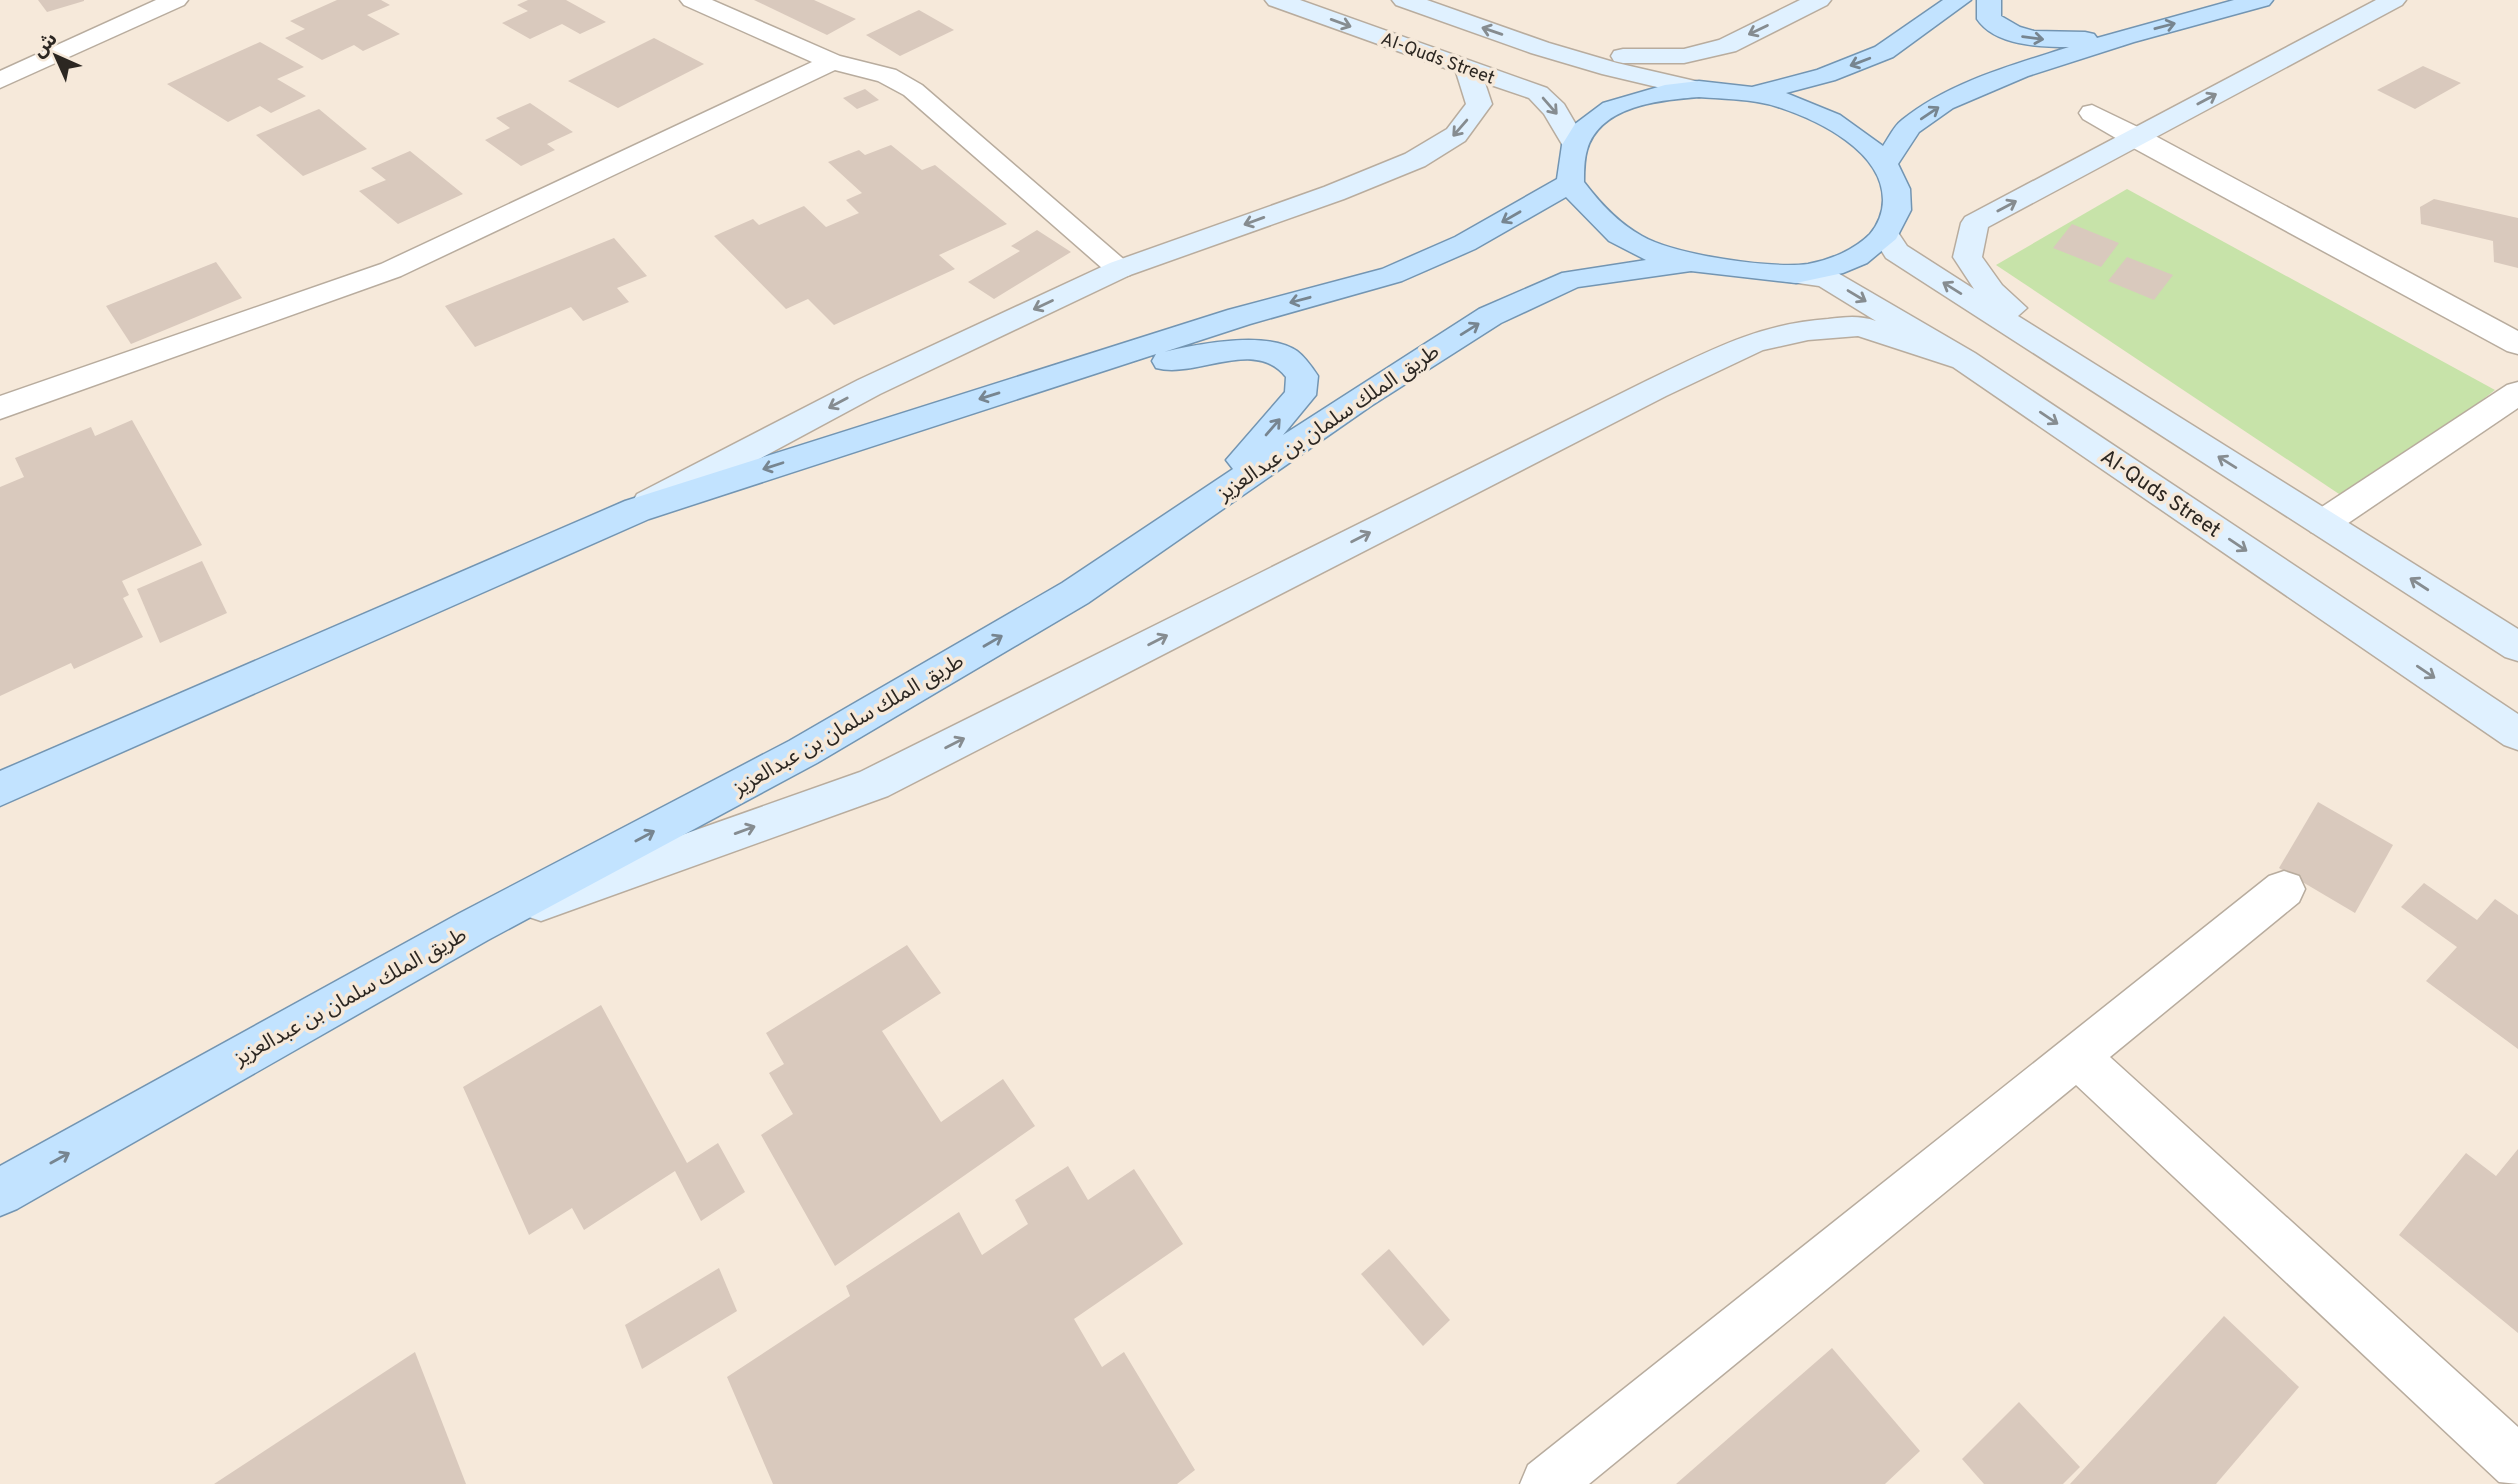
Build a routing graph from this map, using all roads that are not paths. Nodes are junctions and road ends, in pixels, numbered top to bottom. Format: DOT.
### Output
graph roads {
  1 [pos="176,0"];
  2 [pos="692,0"];
  3 [pos="1277,0"];
  4 [pos="1404,0"];
  5 [pos="1819,0"];
  6 [pos="1959,0"];
  7 [pos="1989,0"];
  8 [pos="2261,0"];
  9 [pos="2394,0"];
  10 [pos="2125,37"];
  11 [pos="1540,48"];
  12 [pos="832,62"];
  13 [pos="1468,69"];
  14 [pos="0,80"];
  15 [pos="1699,89"];
  16 [pos="1749,95"];
  17 [pos="2092,113"];
  18 [pos="2136,137"];
  19 [pos="1574,145"];
  20 [pos="1885,163"];
  21 [pos="1570,183"];
  22 [pos="1885,234"];
  23 [pos="1688,263"];
  24 [pos="1119,269"];
  25 [pos="1794,275"];
  26 [pos="2518,344"];
  27 [pos="1964,360"];
  28 [pos="1025,386"];
  29 [pos="2109,387"];
  30 [pos="2518,393"];
  31 [pos="0,408"];
  32 [pos="637,510"];
  33 [pos="1193,512"];
  34 [pos="2323,523"];
  35 [pos="2518,648"];
  36 [pos="2518,734"];
  37 [pos="0,789"];
  38 [pos="2284,889"];
  39 [pos="473,927"];
  40 [pos="2077,1056"];
  41 [pos="0,1192"];
  42 [pos="2518,1463"];
  43 [pos="1548,1484"];
  1 -- 14 [label="street"];
  2 -- 12 [label="street"];
  3 -- 13 [label="street, Al-Quds Street, one-way"];
  11 -- 4 [label="street, one-way"];
  5 -- 11 [label="street, one-way"];
  6 -- 16 [label="main road, one-way"];
  7 -- 10 [label="main road, one-way"];
  10 -- 8 [label="main road, one-way"];
  18 -- 9 [label="street, one-way"];
  20 -- 10 [label="main road, one-way"];
  11 -- 15 [label="street"];
  12 -- 24 [label="street"];
  12 -- 31 [label="street"];
  13 -- 19 [label="street, Al-Quds Street, one-way"];
  13 -- 24 [label="street, one-way"];
  15 -- 16 [label="main road"];
  15 -- 19 [label="main road"];
  16 -- 20 [label="main road"];
  17 -- 18 [label="street"];
  18 -- 26 [label="street"];
  29 -- 18 [label="street, one-way"];
  19 -- 21 [label="main road"];
  20 -- 22 [label="main road"];
  21 -- 23 [label="main road"];
  21 -- 28 [label="main road, one-way"];
  22 -- 25 [label="main road"];
  29 -- 22 [label="street, one-way"];
  23 -- 25 [label="main road"];
  33 -- 23 [label="main road, طريق الملك سلمان بن عبدالعزيز, one-way"];
  24 -- 32 [label="street, one-way"];
  25 -- 27 [label="street, Al-Quds Street, one-way"];
  27 -- 36 [label="street, Al-Quds Street, one-way"];
  39 -- 27 [label="street, one-way"];
  28 -- 32 [label="main road, one-way"];
  33 -- 28 [label="main road, one-way"];
  34 -- 29 [label="street, one-way"];
  30 -- 34 [label="street"];
  32 -- 37 [label="main road"];
  39 -- 33 [label="main road, طريق الملك سلمان بن عبدالعزيز, one-way"];
  35 -- 34 [label="street, one-way"];
  38 -- 40 [label="street"];
  41 -- 39 [label="main road, طريق الملك سلمان بن عبدالعزيز, one-way"];
  40 -- 42 [label="street"];
  40 -- 43 [label="street"];
}
